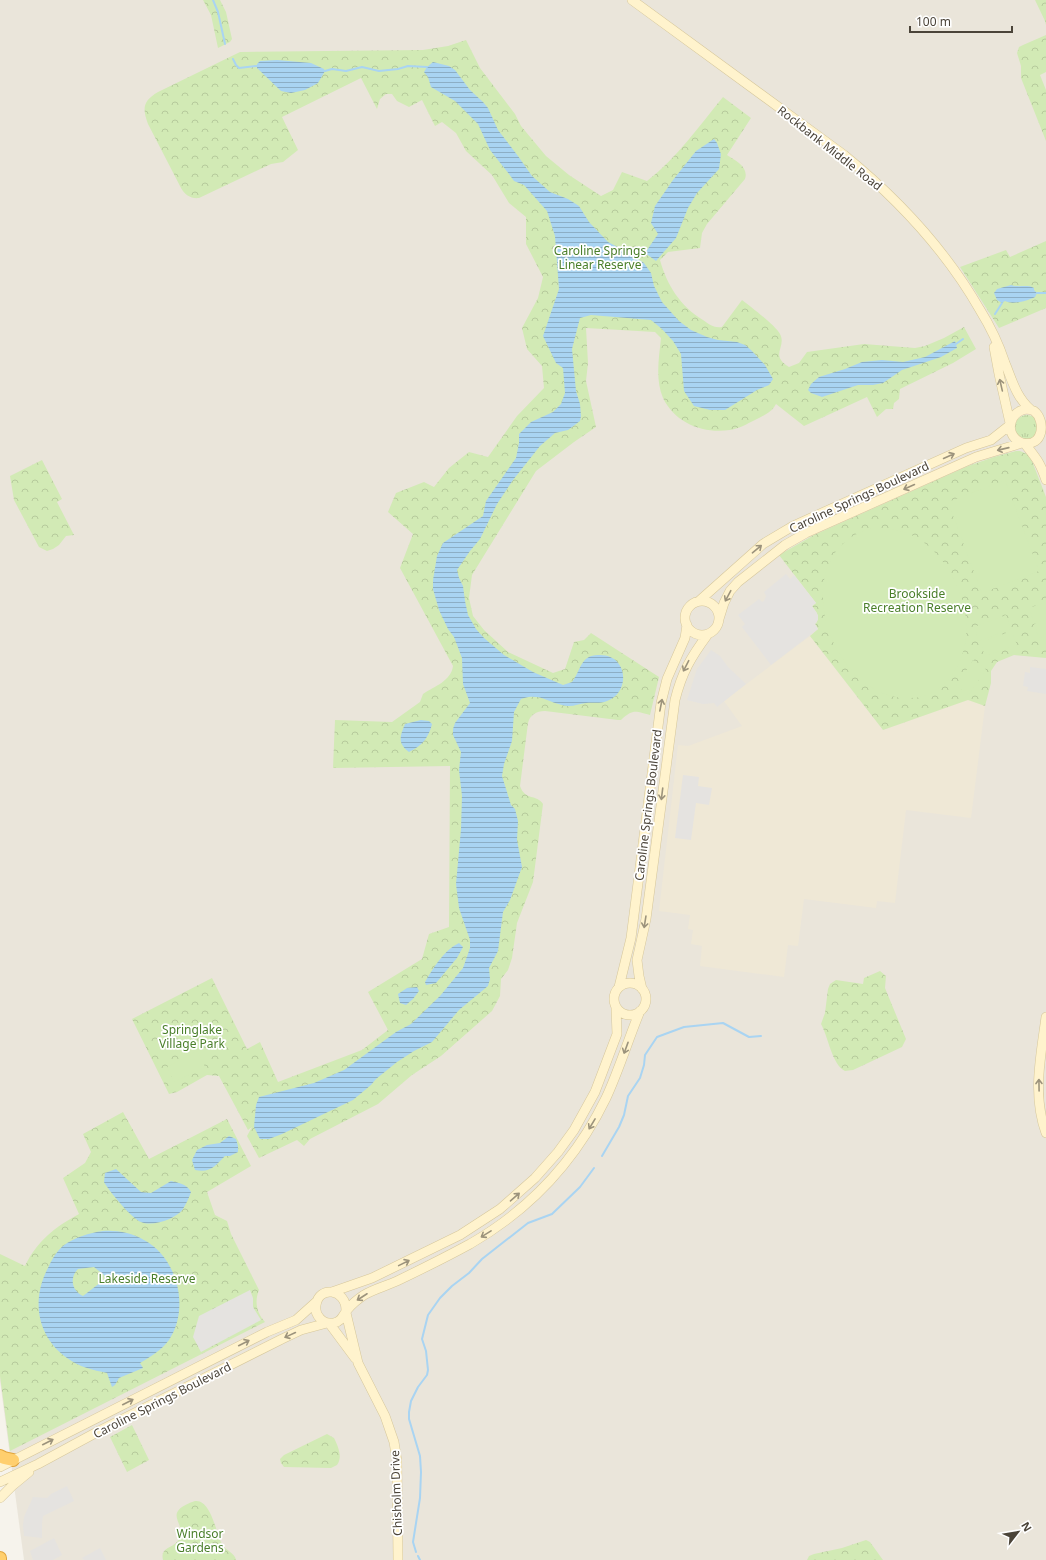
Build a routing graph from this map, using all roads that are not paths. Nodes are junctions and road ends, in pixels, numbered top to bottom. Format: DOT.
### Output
graph roads {
  1 [pos="632,0"];
  2 [pos="991,332"];
  3 [pos="1045,408"];
  4 [pos="1033,410"];
  5 [pos="1010,424"];
  6 [pos="1045,432"];
  7 [pos="1023,444"];
  8 [pos="1046,480"];
  9 [pos="699,601"];
  10 [pos="720,619"];
  11 [pos="687,625"];
  12 [pos="708,634"];
  13 [pos="619,987"];
  14 [pos="642,989"];
  15 [pos="616,1008"];
  16 [pos="640,1011"];
  17 [pos="1046,1017"];
  18 [pos="1046,1133"];
  19 [pos="566,1140"];
  20 [pos="577,1147"];
  21 [pos="332,1292"];
  22 [pos="316,1302"];
  23 [pos="346,1312"];
  24 [pos="328,1323"];
  25 [pos="358,1362"];
  26 [pos="197,1367"];
  27 [pos="203,1379"];
  28 [pos="93,1420"];
  29 [pos="99,1431"];
  30 [pos="0,1456"];
  31 [pos="13,1460"];
  32 [pos="38,1464"];
  33 [pos="0,1467"];
  34 [pos="0,1482"];
  35 [pos="0,1498"];
  36 [pos="398,1560"];
  1 -- 2 [label="main road, Rockbank Middle Road"];
  2 -- 4 [label="main road, Rockbank Middle Road"];
  5 -- 2 [label="main road, Rockbank Middle Road, one-way"];
  3 -- 4 [label="main road"];
  4 -- 5 [label="main road"];
  4 -- 6 [label="main road"];
  5 -- 7 [label="main road"];
  9 -- 5 [label="main road, Caroline Springs Boulevard, one-way"];
  6 -- 7 [label="main road"];
  7 -- 8 [label="main road"];
  7 -- 10 [label="main road, Caroline Springs Boulevard, one-way"];
  9 -- 10 [label="main road"];
  9 -- 11 [label="main road"];
  10 -- 12 [label="main road"];
  11 -- 12 [label="main road"];
  13 -- 11 [label="main road, Caroline Springs Boulevard, one-way"];
  12 -- 14 [label="main road, Caroline Springs Boulevard, one-way"];
  13 -- 14 [label="main road"];
  13 -- 15 [label="main road"];
  14 -- 16 [label="main road"];
  15 -- 16 [label="main road"];
  15 -- 19 [label="main road"];
  16 -- 20 [label="main road, one-way"];
  18 -- 17 [label="main road, one-way"];
  19 -- 20 [label="main road"];
  21 -- 19 [label="main road, one-way"];
  20 -- 23 [label="main road, one-way"];
  21 -- 22 [label="main road"];
  21 -- 23 [label="main road"];
  22 -- 24 [label="main road"];
  26 -- 22 [label="main road, Caroline Springs Boulevard, one-way"];
  23 -- 24 [label="main road"];
  23 -- 25 [label="main road, Chisholm Drive"];
  24 -- 25 [label="main road, Chisholm Drive"];
  24 -- 27 [label="main road, Caroline Springs Boulevard, one-way"];
  25 -- 36 [label="main road, Chisholm Drive"];
  26 -- 27 [label="main road"];
  28 -- 26 [label="main road, Caroline Springs Boulevard, one-way"];
  27 -- 29 [label="main road, Caroline Springs Boulevard"];
  28 -- 29 [label="main road"];
  31 -- 28 [label="main road, Caroline Springs Boulevard, one-way"];
  29 -- 32 [label="main road, Caroline Springs Boulevard"];
  30 -- 31 [label="highway"];
  31 -- 33 [label="main road, Caroline Springs Boulevard"];
  32 -- 34 [label="main road, Caroline Springs Boulevard"];
  32 -- 35 [label="main road"];
}
